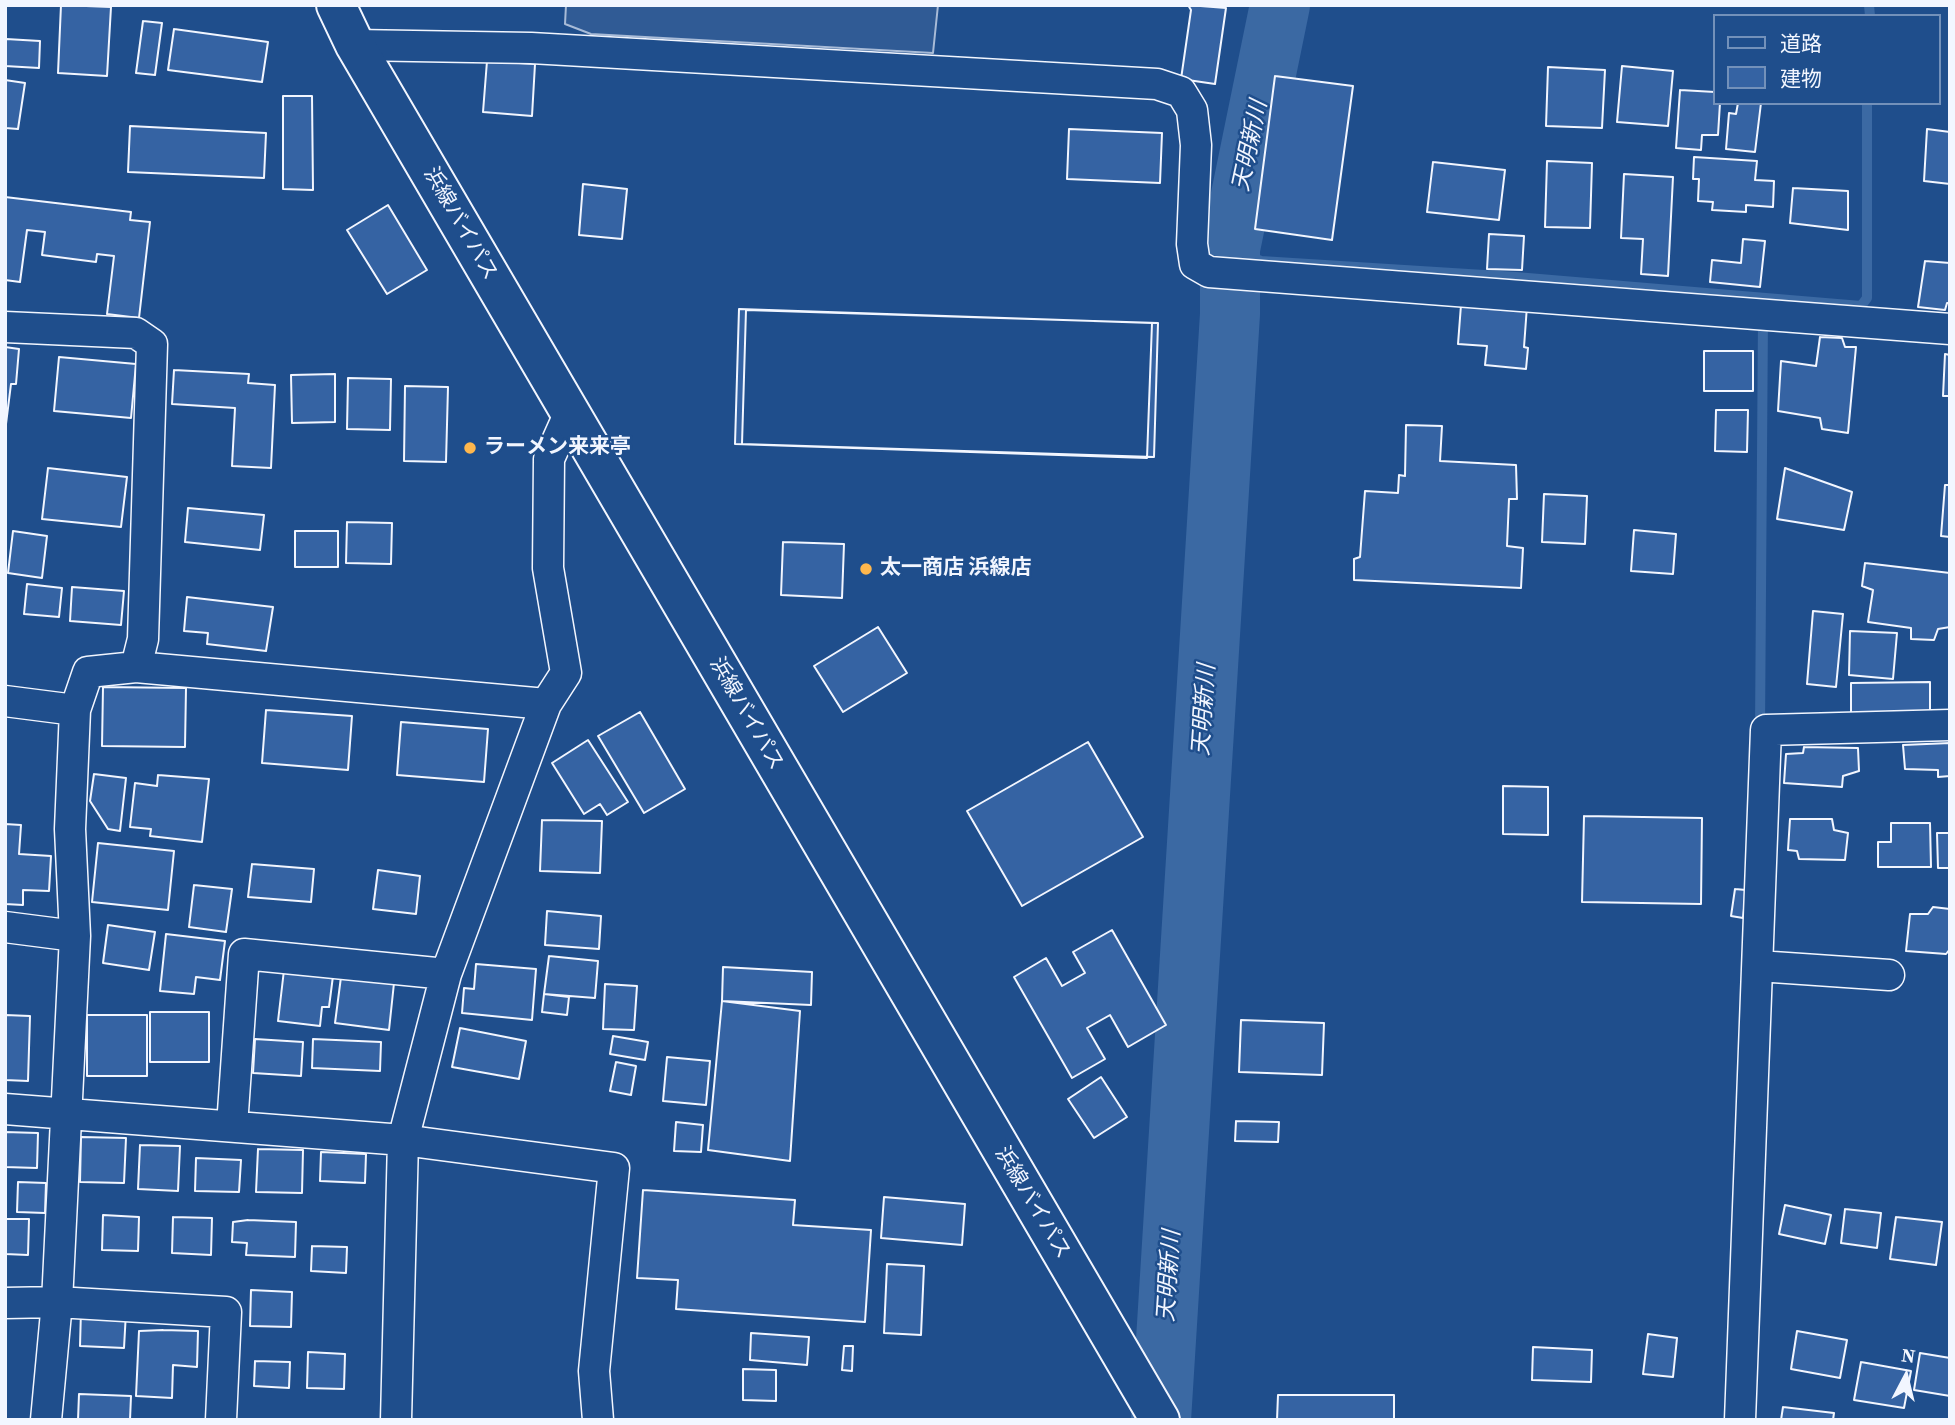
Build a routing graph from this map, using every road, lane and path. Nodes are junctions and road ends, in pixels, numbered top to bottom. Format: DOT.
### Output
graph roads {
  1 [pos="336,5"];
  2 [pos="355,45"];
  3 [pos="5,327"];
  4 [pos="1950,329"];
  5 [pos="569,412"];
  6 [pos="136,667"];
  7 [pos="5,701"];
  8 [pos="546,704"];
  9 [pos="75,710"];
  10 [pos="1950,724"];
  11 [pos="5,927"];
  12 [pos="75,936"];
  13 [pos="1758,966"];
  14 [pos="446,974"];
  15 [pos="1889,975"];
  16 [pos="5,1109"];
  17 [pos="64,1113"];
  18 [pos="232,1126"];
  19 [pos="402,1140"];
  20 [pos="57,1302"];
  21 [pos="5,1303"];
  22 [pos="46,1420"];
  23 [pos="221,1420"];
  24 [pos="396,1420"];
  25 [pos="598,1420"];
  26 [pos="1160,1420"];
  27 [pos="1740,1420"];
  1 -- 2 [label="highway, 浜線バイパス"];
  2 -- 4 [label="street"];
  2 -- 5 [label="highway, 浜線バイパス"];
  3 -- 6 [label="street"];
  5 -- 8 [label="street"];
  5 -- 26 [label="highway, 浜線バイパス"];
  6 -- 8 [label="street"];
  6 -- 9 [label="street"];
  7 -- 9 [label="street"];
  8 -- 14 [label="street"];
  9 -- 12 [label="street"];
  10 -- 13 [label="street"];
  11 -- 12 [label="street"];
  12 -- 17 [label="street"];
  13 -- 15 [label="street"];
  13 -- 27 [label="street"];
  14 -- 18 [label="street"];
  14 -- 19 [label="street"];
  16 -- 17 [label="street"];
  17 -- 18 [label="street"];
  17 -- 20 [label="street"];
  18 -- 19 [label="street"];
  19 -- 24 [label="street"];
  19 -- 25 [label="street"];
  20 -- 21 [label="street"];
  20 -- 22 [label="street"];
  20 -- 23 [label="street"];
}
